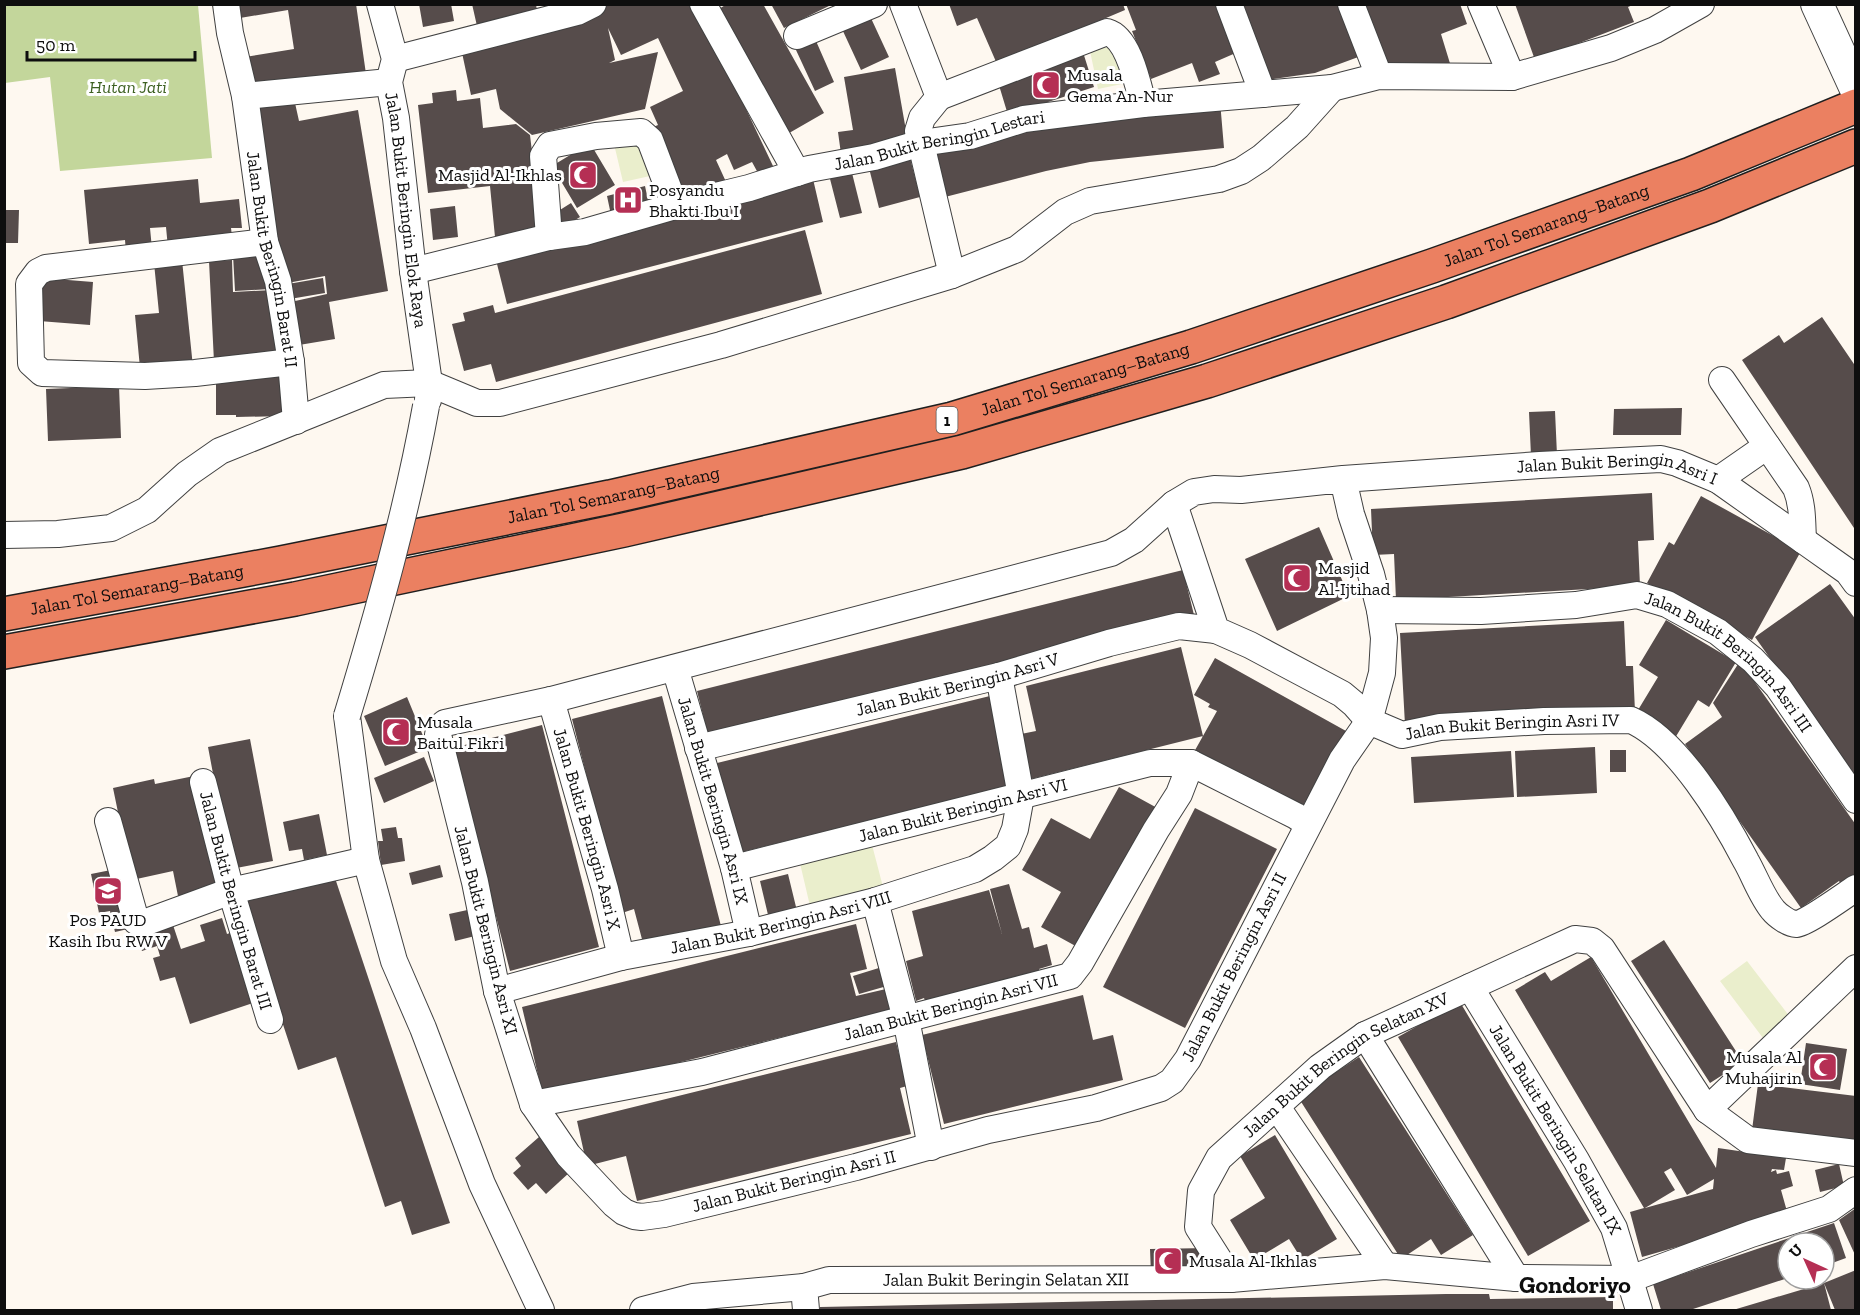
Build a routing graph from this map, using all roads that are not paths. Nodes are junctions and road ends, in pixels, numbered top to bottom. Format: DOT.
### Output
graph roads {
  1 [pos="226,4"];
  2 [pos="380,4"];
  3 [pos="593,4"];
  4 [pos="704,4"];
  5 [pos="874,4"];
  6 [pos="903,4"];
  7 [pos="1229,4"];
  8 [pos="1351,4"];
  9 [pos="1481,4"];
  10 [pos="1701,4"];
  11 [pos="1817,4"];
  12 [pos="797,36"];
  13 [pos="392,71"];
  14 [pos="1379,76"];
  15 [pos="1512,77"];
  16 [pos="1332,88"];
  17 [pos="1856,88"];
  18 [pos="1263,94"];
  19 [pos="245,96"];
  20 [pos="939,97"];
  21 [pos="1143,104"];
  22 [pos="1856,106"];
  23 [pos="921,143"];
  24 [pos="1856,146"];
  25 [pos="797,173"];
  26 [pos="675,206"];
  27 [pos="549,237"];
  28 [pos="265,242"];
  29 [pos="413,271"];
  30 [pos="952,275"];
  31 [pos="291,362"];
  32 [pos="1722,380"];
  33 [pos="428,394"];
  34 [pos="296,421"];
  35 [pos="1767,446"];
  36 [pos="1343,479"];
  37 [pos="1718,480"];
  38 [pos="1174,504"];
  39 [pos="4,535"];
  40 [pos="1803,540"];
  41 [pos="1853,574"];
  42 [pos="1380,610"];
  43 [pos="4,614"];
  44 [pos="1216,630"];
  45 [pos="4,652"];
  46 [pos="675,668"];
  47 [pos="999,676"];
  48 [pos="551,700"];
  49 [pos="1369,721"];
  50 [pos="438,735"];
  51 [pos="698,748"];
  52 [pos="1191,763"];
  53 [pos="203,782"];
  54 [pos="1022,796"];
  55 [pos="1856,800"];
  56 [pos="108,821"];
  57 [pos="1308,824"];
  58 [pos="366,860"];
  59 [pos="734,868"];
  60 [pos="1856,888"];
  61 [pos="231,891"];
  62 [pos="875,901"];
  63 [pos="749,933"];
  64 [pos="621,957"];
  65 [pos="1856,968"];
  66 [pos="1470,987"];
  67 [pos="497,991"];
  68 [pos="906,1019"];
  69 [pos="270,1020"];
  70 [pos="1365,1035"];
  71 [pos="533,1104"];
  72 [pos="1276,1107"];
  73 [pos="1707,1110"];
  74 [pos="931,1147"];
  75 [pos="1856,1153"];
  76 [pos="1856,1190"];
  77 [pos="614,1204"];
  78 [pos="1385,1266"];
  79 [pos="1516,1278"];
  80 [pos="1231,1279"];
  81 [pos="1630,1279"];
  82 [pos="805,1299"];
  83 [pos="541,1311"];
  84 [pos="643,1311"];
  85 [pos="1639,1311"];
  1 -- 19 [label="street, Jalan Bukit Beringin Barat II"];
  2 -- 13 [label="street, Jalan Bukit Beringin Elok Raya"];
  3 -- 13 [label="street"];
  4 -- 25 [label="street"];
  5 -- 12 [label="street"];
  6 -- 20 [label="street"];
  7 -- 18 [label="street"];
  8 -- 14 [label="street"];
  9 -- 15 [label="street"];
  10 -- 15 [label="street, Jalan Bukit Beringin Lestari"];
  11 -- 17 [label="street"];
  13 -- 19 [label="street"];
  13 -- 29 [label="street, Jalan Bukit Beringin Elok Raya"];
  14 -- 15 [label="street, Jalan Bukit Beringin Lestari"];
  14 -- 16 [label="street, Jalan Bukit Beringin Lestari"];
  16 -- 18 [label="street, Jalan Bukit Beringin Lestari"];
  16 -- 30 [label="street"];
  18 -- 21 [label="street, Jalan Bukit Beringin Lestari"];
  19 -- 28 [label="street, Jalan Bukit Beringin Barat II"];
  20 -- 21 [label="street"];
  20 -- 23 [label="street"];
  21 -- 23 [label="street, Jalan Bukit Beringin Lestari"];
  22 -- 43 [label="highway, Jalan Tol Semarang–Batang / 1"];
  23 -- 25 [label="street, Jalan Bukit Beringin Lestari"];
  23 -- 30 [label="street"];
  24 -- 45 [label="highway, Jalan Tol Semarang–Batang / 1"];
  25 -- 26 [label="street, Jalan Bukit Beringin Lestari"];
  26 -- 27 [label="street, Jalan Bukit Beringin Lestari"];
  26 -- 27 [label="street"];
  27 -- 29 [label="street, Jalan Bukit Beringin Lestari"];
  28 -- 31 [label="street, Jalan Bukit Beringin Barat II"];
  28 -- 31 [label="street"];
  29 -- 33 [label="street, Jalan Bukit Beringin Elok Raya"];
  30 -- 33 [label="street"];
  31 -- 34 [label="street, Jalan Bukit Beringin Barat II"];
  32 -- 35 [label="street"];
  33 -- 34 [label="street"];
  33 -- 58 [label="street, Jalan Bukit Beringin Elok Raya, bridge"];
  34 -- 39 [label="street"];
  35 -- 37 [label="street"];
  35 -- 40 [label="street"];
  36 -- 37 [label="street, Jalan Bukit Beringin Asri I"];
  36 -- 38 [label="street, Jalan Bukit Beringin Asri I"];
  36 -- 42 [label="street, Jalan Bukit Beringin Asri II"];
  37 -- 40 [label="street, Jalan Bukit Beringin Asri I"];
  38 -- 44 [label="street"];
  38 -- 46 [label="street, Jalan Bukit Beringin Asri I"];
  40 -- 41 [label="street, Jalan Bukit Beringin Asri I"];
  42 -- 49 [label="street, Jalan Bukit Beringin Asri II"];
  42 -- 55 [label="street, Jalan Bukit Beringin Asri III"];
  44 -- 47 [label="street, Jalan Bukit Beringin Asri V"];
  44 -- 49 [label="street, Jalan Bukit Beringin Asri V"];
  46 -- 48 [label="street, Jalan Bukit Beringin Asri I"];
  46 -- 51 [label="street, Jalan Bukit Beringin Asri IX"];
  47 -- 51 [label="street, Jalan Bukit Beringin Asri V"];
  47 -- 54 [label="street"];
  48 -- 50 [label="street, Jalan Bukit Beringin Asri I"];
  48 -- 64 [label="street, Jalan Bukit Beringin Asri X"];
  49 -- 57 [label="street, Jalan Bukit Beringin Asri II"];
  49 -- 60 [label="street, Jalan Bukit Beringin Asri IV"];
  50 -- 67 [label="street, Jalan Bukit Beringin Asri XI"];
  51 -- 59 [label="street, Jalan Bukit Beringin Asri IX"];
  52 -- 54 [label="street, Jalan Bukit Beringin Asri VI"];
  52 -- 57 [label="street"];
  52 -- 68 [label="street, Jalan Bukit Beringin Asri VII"];
  53 -- 61 [label="street, Jalan Bukit Beringin Barat III"];
  54 -- 59 [label="street, Jalan Bukit Beringin Asri VI"];
  54 -- 62 [label="street, Jalan Bukit Beringin Asri VIII"];
  56 -- 61 [label="street"];
  57 -- 74 [label="street, Jalan Bukit Beringin Asri II"];
  58 -- 61 [label="street"];
  58 -- 83 [label="street"];
  59 -- 63 [label="street, Jalan Bukit Beringin Asri IX"];
  61 -- 69 [label="street, Jalan Bukit Beringin Barat III"];
  62 -- 63 [label="street, Jalan Bukit Beringin Asri VIII"];
  62 -- 68 [label="street"];
  63 -- 64 [label="street, Jalan Bukit Beringin Asri VIII"];
  64 -- 67 [label="street, Jalan Bukit Beringin Asri VIII"];
  65 -- 73 [label="street"];
  66 -- 70 [label="street, Jalan Bukit Beringin Selatan XV"];
  66 -- 73 [label="street, Jalan Bukit Beringin Selatan XV"];
  66 -- 81 [label="street, Jalan Bukit Beringin Selatan IX"];
  67 -- 71 [label="street, Jalan Bukit Beringin Asri XI"];
  68 -- 71 [label="street, Jalan Bukit Beringin Asri VII"];
  68 -- 74 [label="street"];
  70 -- 72 [label="street, Jalan Bukit Beringin Selatan XV"];
  70 -- 79 [label="street"];
  71 -- 77 [label="street, Jalan Bukit Beringin Asri XI"];
  72 -- 78 [label="street"];
  72 -- 80 [label="street, Jalan Bukit Beringin Selatan XV"];
  73 -- 75 [label="street"];
  74 -- 77 [label="street, Jalan Bukit Beringin Asri II"];
  76 -- 81 [label="street"];
  78 -- 79 [label="street, Jalan Bukit Beringin Selatan XII"];
  78 -- 80 [label="street, Jalan Bukit Beringin Selatan XII"];
  79 -- 81 [label="street, Jalan Bukit Beringin Selatan XII"];
  80 -- 82 [label="street, Jalan Bukit Beringin Selatan XII"];
  81 -- 85 [label="street, Jalan Bukit Beringin Selatan IX"];
  82 -- 84 [label="street, Jalan Bukit Beringin Selatan XII"];
}
